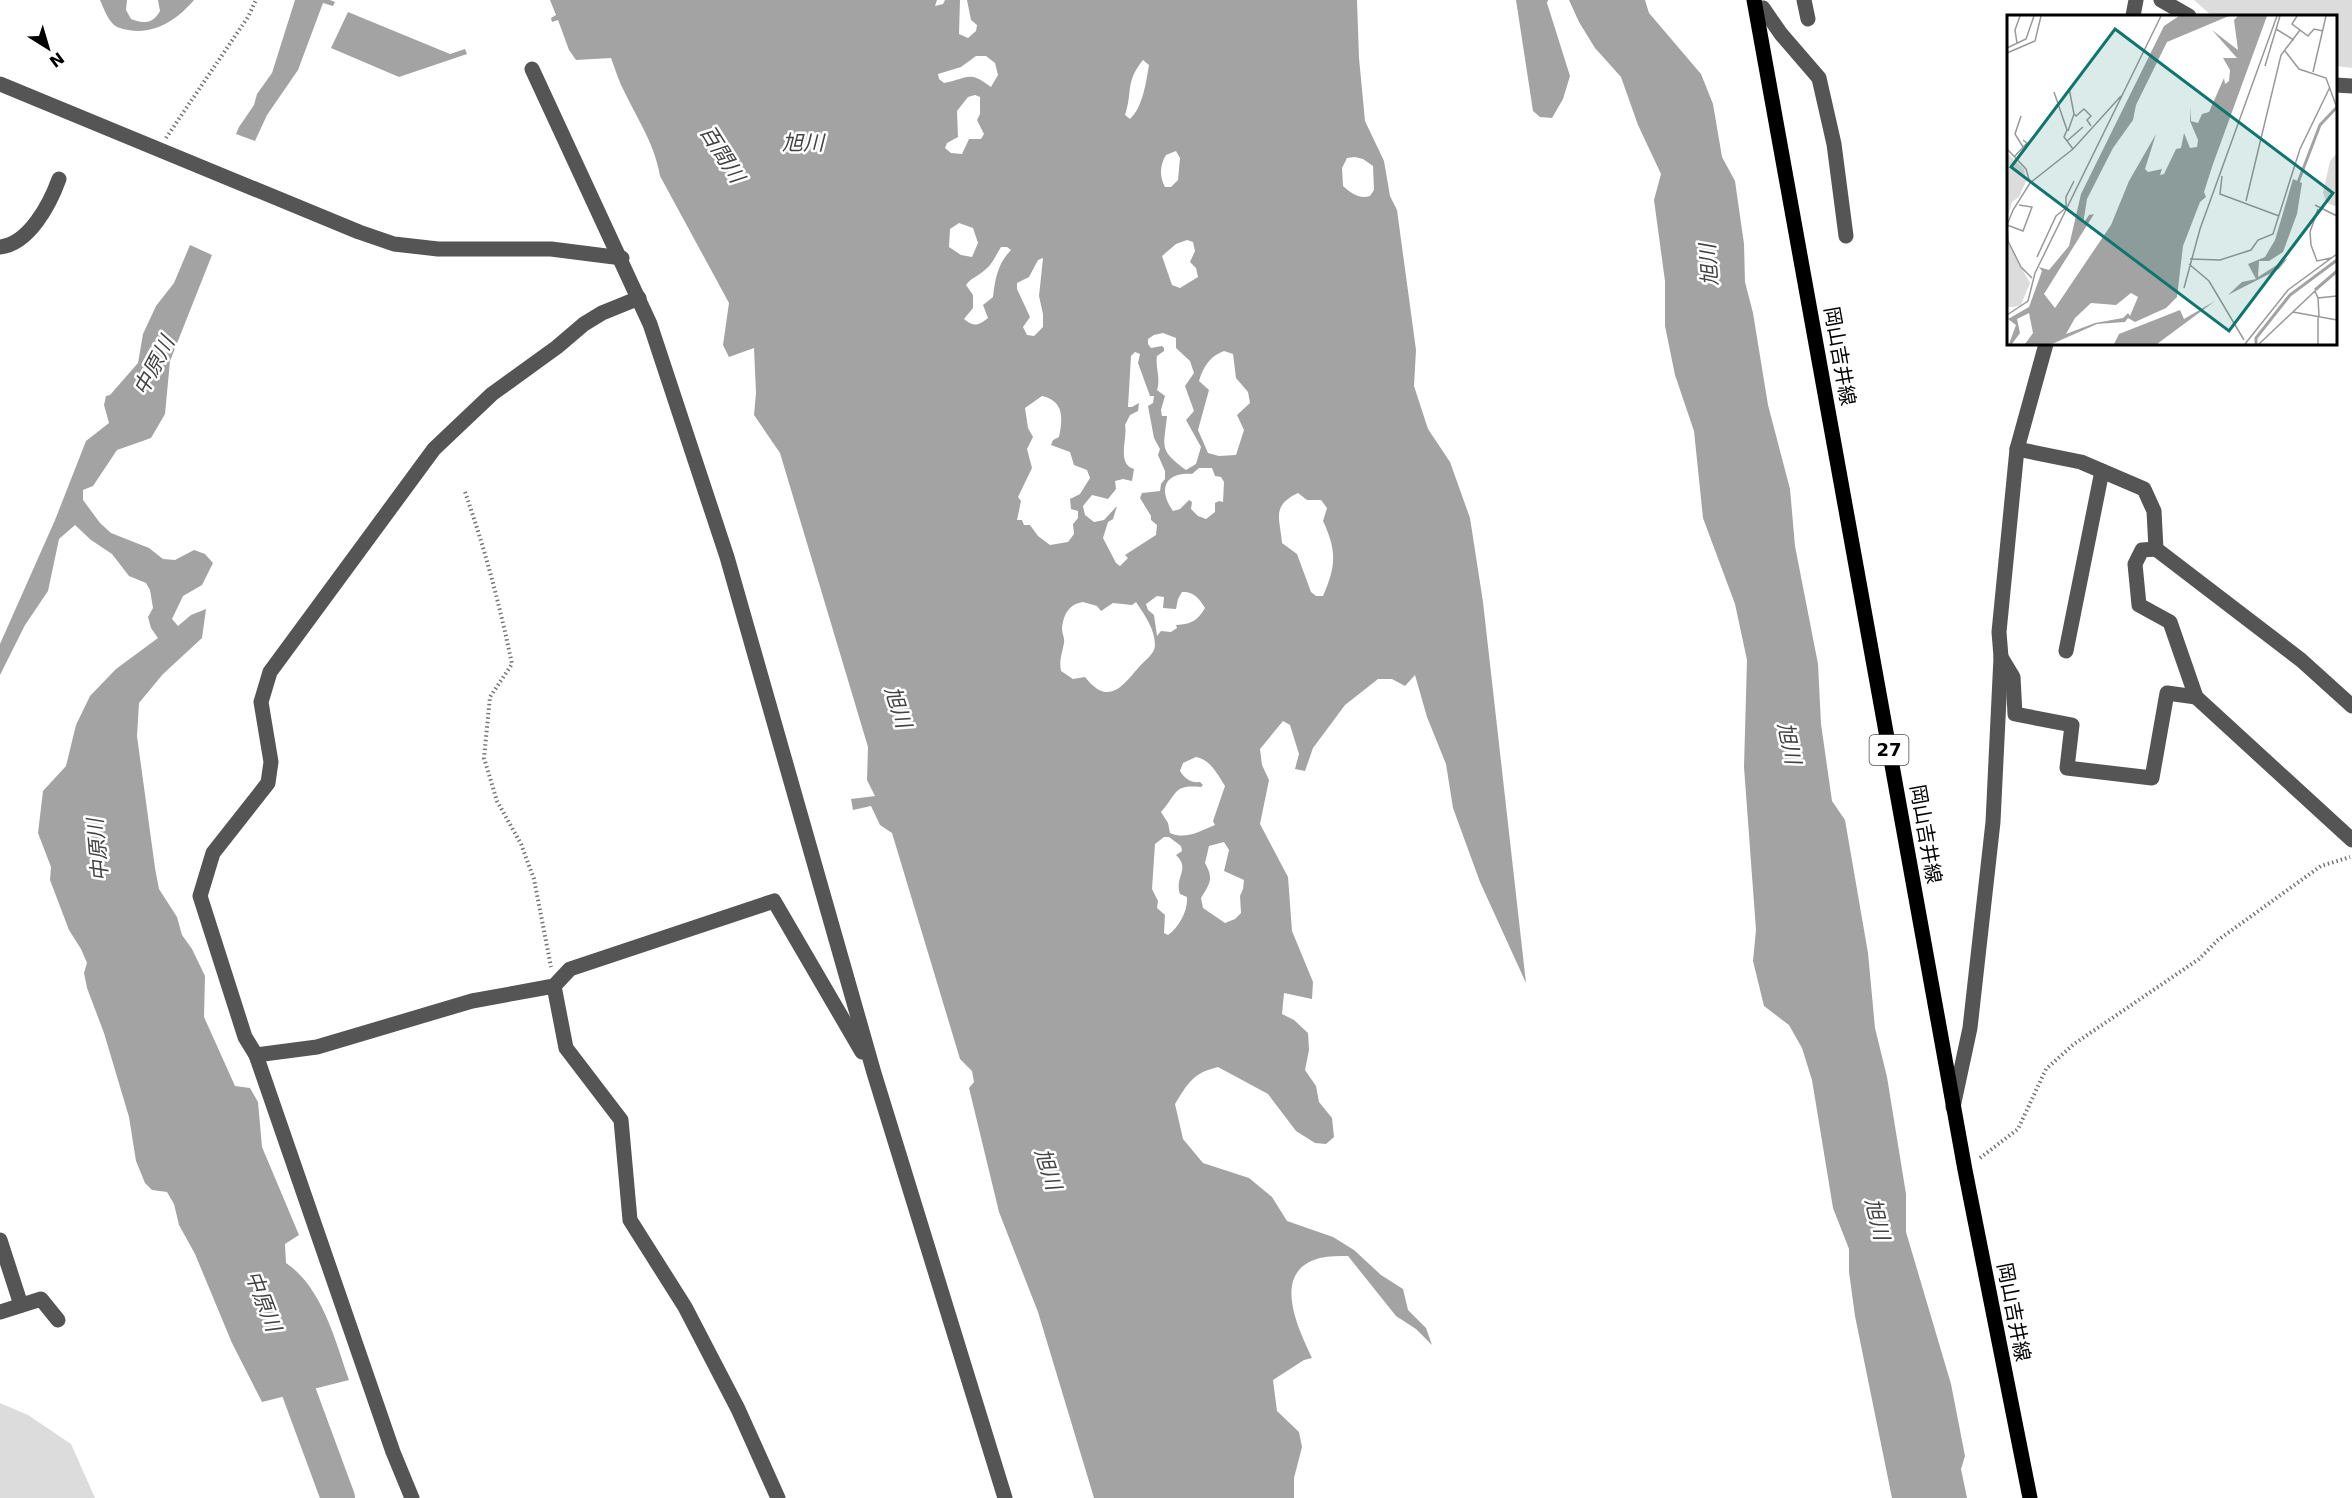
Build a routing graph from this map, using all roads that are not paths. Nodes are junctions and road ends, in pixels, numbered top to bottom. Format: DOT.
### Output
graph roads {
  1 [pos="1804,0"];
  2 [pos="2136,0"];
  3 [pos="2161,0"];
  4 [pos="1760,5"];
  5 [pos="2133,15"];
  6 [pos="2187,15"];
  7 [pos="1808,19"];
  8 [pos="532,69"];
  9 [pos="0,84"];
  10 [pos="2337,85"];
  11 [pos="2352,86"];
  12 [pos="59,179"];
  13 [pos="1846,236"];
  14 [pos="0,247"];
  15 [pos="622,258"];
  16 [pos="639,298"];
  17 [pos="2046,345"];
  18 [pos="2017,449"];
  19 [pos="2102,471"];
  20 [pos="2156,549"];
  21 [pos="2066,651"];
  22 [pos="2001,657"];
  23 [pos="2196,697"];
  24 [pos="2352,706"];
  25 [pos="2352,840"];
  26 [pos="554,986"];
  27 [pos="256,1055"];
  28 [pos="874,1073"];
  29 [pos="1953,1107"];
  30 [pos="0,1240"];
  31 [pos="21,1305"];
  32 [pos="0,1312"];
  33 [pos="58,1320"];
  34 [pos="412,1498"];
  35 [pos="778,1498"];
  36 [pos="1005,1498"];
  37 [pos="2030,1498"];
  1 -- 7 [label="street"];
  2 -- 5 [label="street"];
  3 -- 6 [label="street"];
  4 -- 13 [label="street"];
  4 -- 29 [label="main road, 岡山吉井線 / 27"];
  8 -- 15 [label="street"];
  9 -- 15 [label="street"];
  10 -- 11 [label="street"];
  12 -- 14 [label="street"];
  15 -- 16 [label="street"];
  16 -- 27 [label="street"];
  16 -- 28 [label="street"];
  17 -- 18 [label="street"];
  18 -- 19 [label="street"];
  18 -- 22 [label="street"];
  19 -- 20 [label="street"];
  19 -- 21 [label="street"];
  20 -- 23 [label="street"];
  20 -- 24 [label="street"];
  22 -- 23 [label="street"];
  22 -- 29 [label="street"];
  23 -- 25 [label="street"];
  26 -- 27 [label="street"];
  26 -- 28 [label="street"];
  26 -- 35 [label="street"];
  27 -- 34 [label="street"];
  28 -- 36 [label="street"];
  29 -- 37 [label="main road, 岡山吉井線 / 27"];
  30 -- 31 [label="street"];
  31 -- 32 [label="street"];
  31 -- 33 [label="street"];
}
